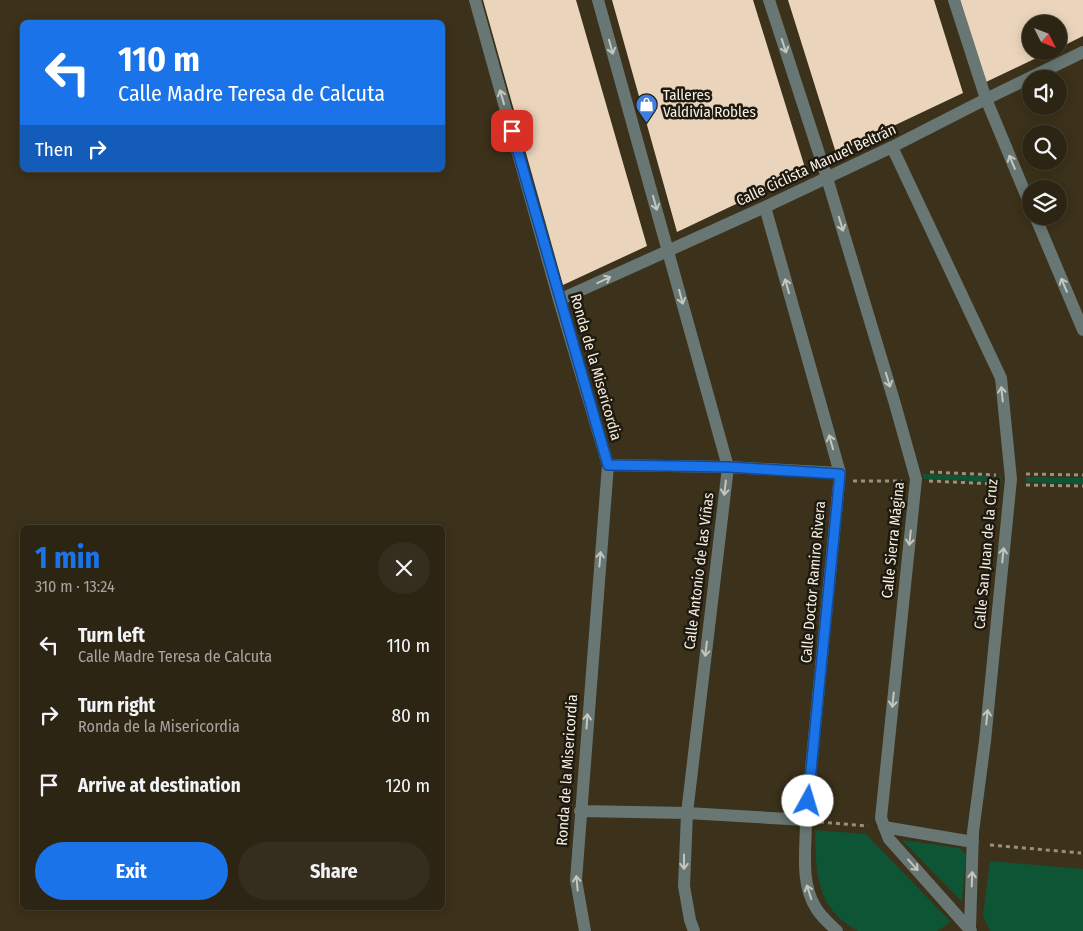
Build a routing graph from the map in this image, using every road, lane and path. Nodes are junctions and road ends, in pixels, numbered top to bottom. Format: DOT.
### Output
graph roads {
  1 [pos="475,0"];
  2 [pos="598,0"];
  3 [pos="769,0"];
  4 [pos="954,0"];
  5 [pos="1083,52"];
  6 [pos="986,99"];
  7 [pos="892,147"];
  8 [pos="827,178"];
  9 [pos="1022,185"];
  10 [pos="765,207"];
  11 [pos="1039,225"];
  12 [pos="668,250"];
  13 [pos="559,300"];
  14 [pos="1083,330"];
  15 [pos="608,465"];
  16 [pos="728,467"];
  17 [pos="840,474"];
  18 [pos="1083,475"];
  19 [pos="918,478"];
  20 [pos="1014,478"];
  21 [pos="1083,486"];
  22 [pos="580,811"];
  23 [pos="687,813"];
  24 [pos="806,820"];
  25 [pos="884,827"];
  26 [pos="973,842"];
  27 [pos="990,845"];
  28 [pos="1081,854"];
  29 [pos="968,930"];
  30 [pos="584,931"];
  31 [pos="694,931"];
  32 [pos="837,931"];
  13 -- 1 [label="street, Ronda de la Misericordia, one-way"];
  2 -- 12 [label="street, Calle Antonio de las Viñas, one-way"];
  3 -- 8 [label="street, Calle Sierra Mágina, one-way"];
  4 -- 6 [label="street"];
  5 -- 6 [label="street, Calle Ciclista Manuel Beltrán"];
  6 -- 7 [label="street, Calle Ciclista Manuel Beltrán"];
  9 -- 6 [label="street, one-way"];
  7 -- 8 [label="street, Calle Ciclista Manuel Beltrán"];
  20 -- 7 [label="street, Calle San Juan de la Cruz, one-way"];
  8 -- 10 [label="street, Calle Ciclista Manuel Beltrán"];
  8 -- 19 [label="street, Calle Sierra Mágina, one-way"];
  10 -- 12 [label="street, Calle Ciclista Manuel Beltrán"];
  17 -- 10 [label="street, Calle Doctor Ramiro Rivera, one-way"];
  14 -- 11 [label="street, one-way"];
  13 -- 12 [label="street, Calle Ciclista Manuel Beltrán, one-way"];
  12 -- 16 [label="street, Calle Antonio de las Viñas, one-way"];
  13 -- 15 [label="street, Ronda de la Misericordia"];
  15 -- 16 [label="street"];
  22 -- 15 [label="street, Ronda de la Misericordia, one-way"];
  16 -- 17 [label="street"];
  16 -- 23 [label="street, Calle Antonio de las Viñas, one-way"];
  17 -- 19 [label="path"];
  17 -- 24 [label="street, Calle Doctor Ramiro Rivera"];
  18 -- 20 [label="path"];
  19 -- 20 [label="path"];
  19 -- 20 [label="path"];
  19 -- 25 [label="street, Calle Sierra Mágina, one-way"];
  20 -- 21 [label="path"];
  26 -- 20 [label="street, Calle San Juan de la Cruz, one-way"];
  22 -- 23 [label="street"];
  30 -- 22 [label="street, Ronda de la Misericordia, one-way"];
  23 -- 24 [label="street"];
  23 -- 31 [label="street, Calle Antonio de las Viñas, one-way"];
  24 -- 25 [label="path"];
  32 -- 24 [label="street, Calle Doctor Ramiro Rivera, one-way"];
  25 -- 26 [label="street"];
  25 -- 29 [label="street, one-way"];
  29 -- 26 [label="street, Calle San Juan de la Cruz, one-way"];
  27 -- 28 [label="path"];
}
